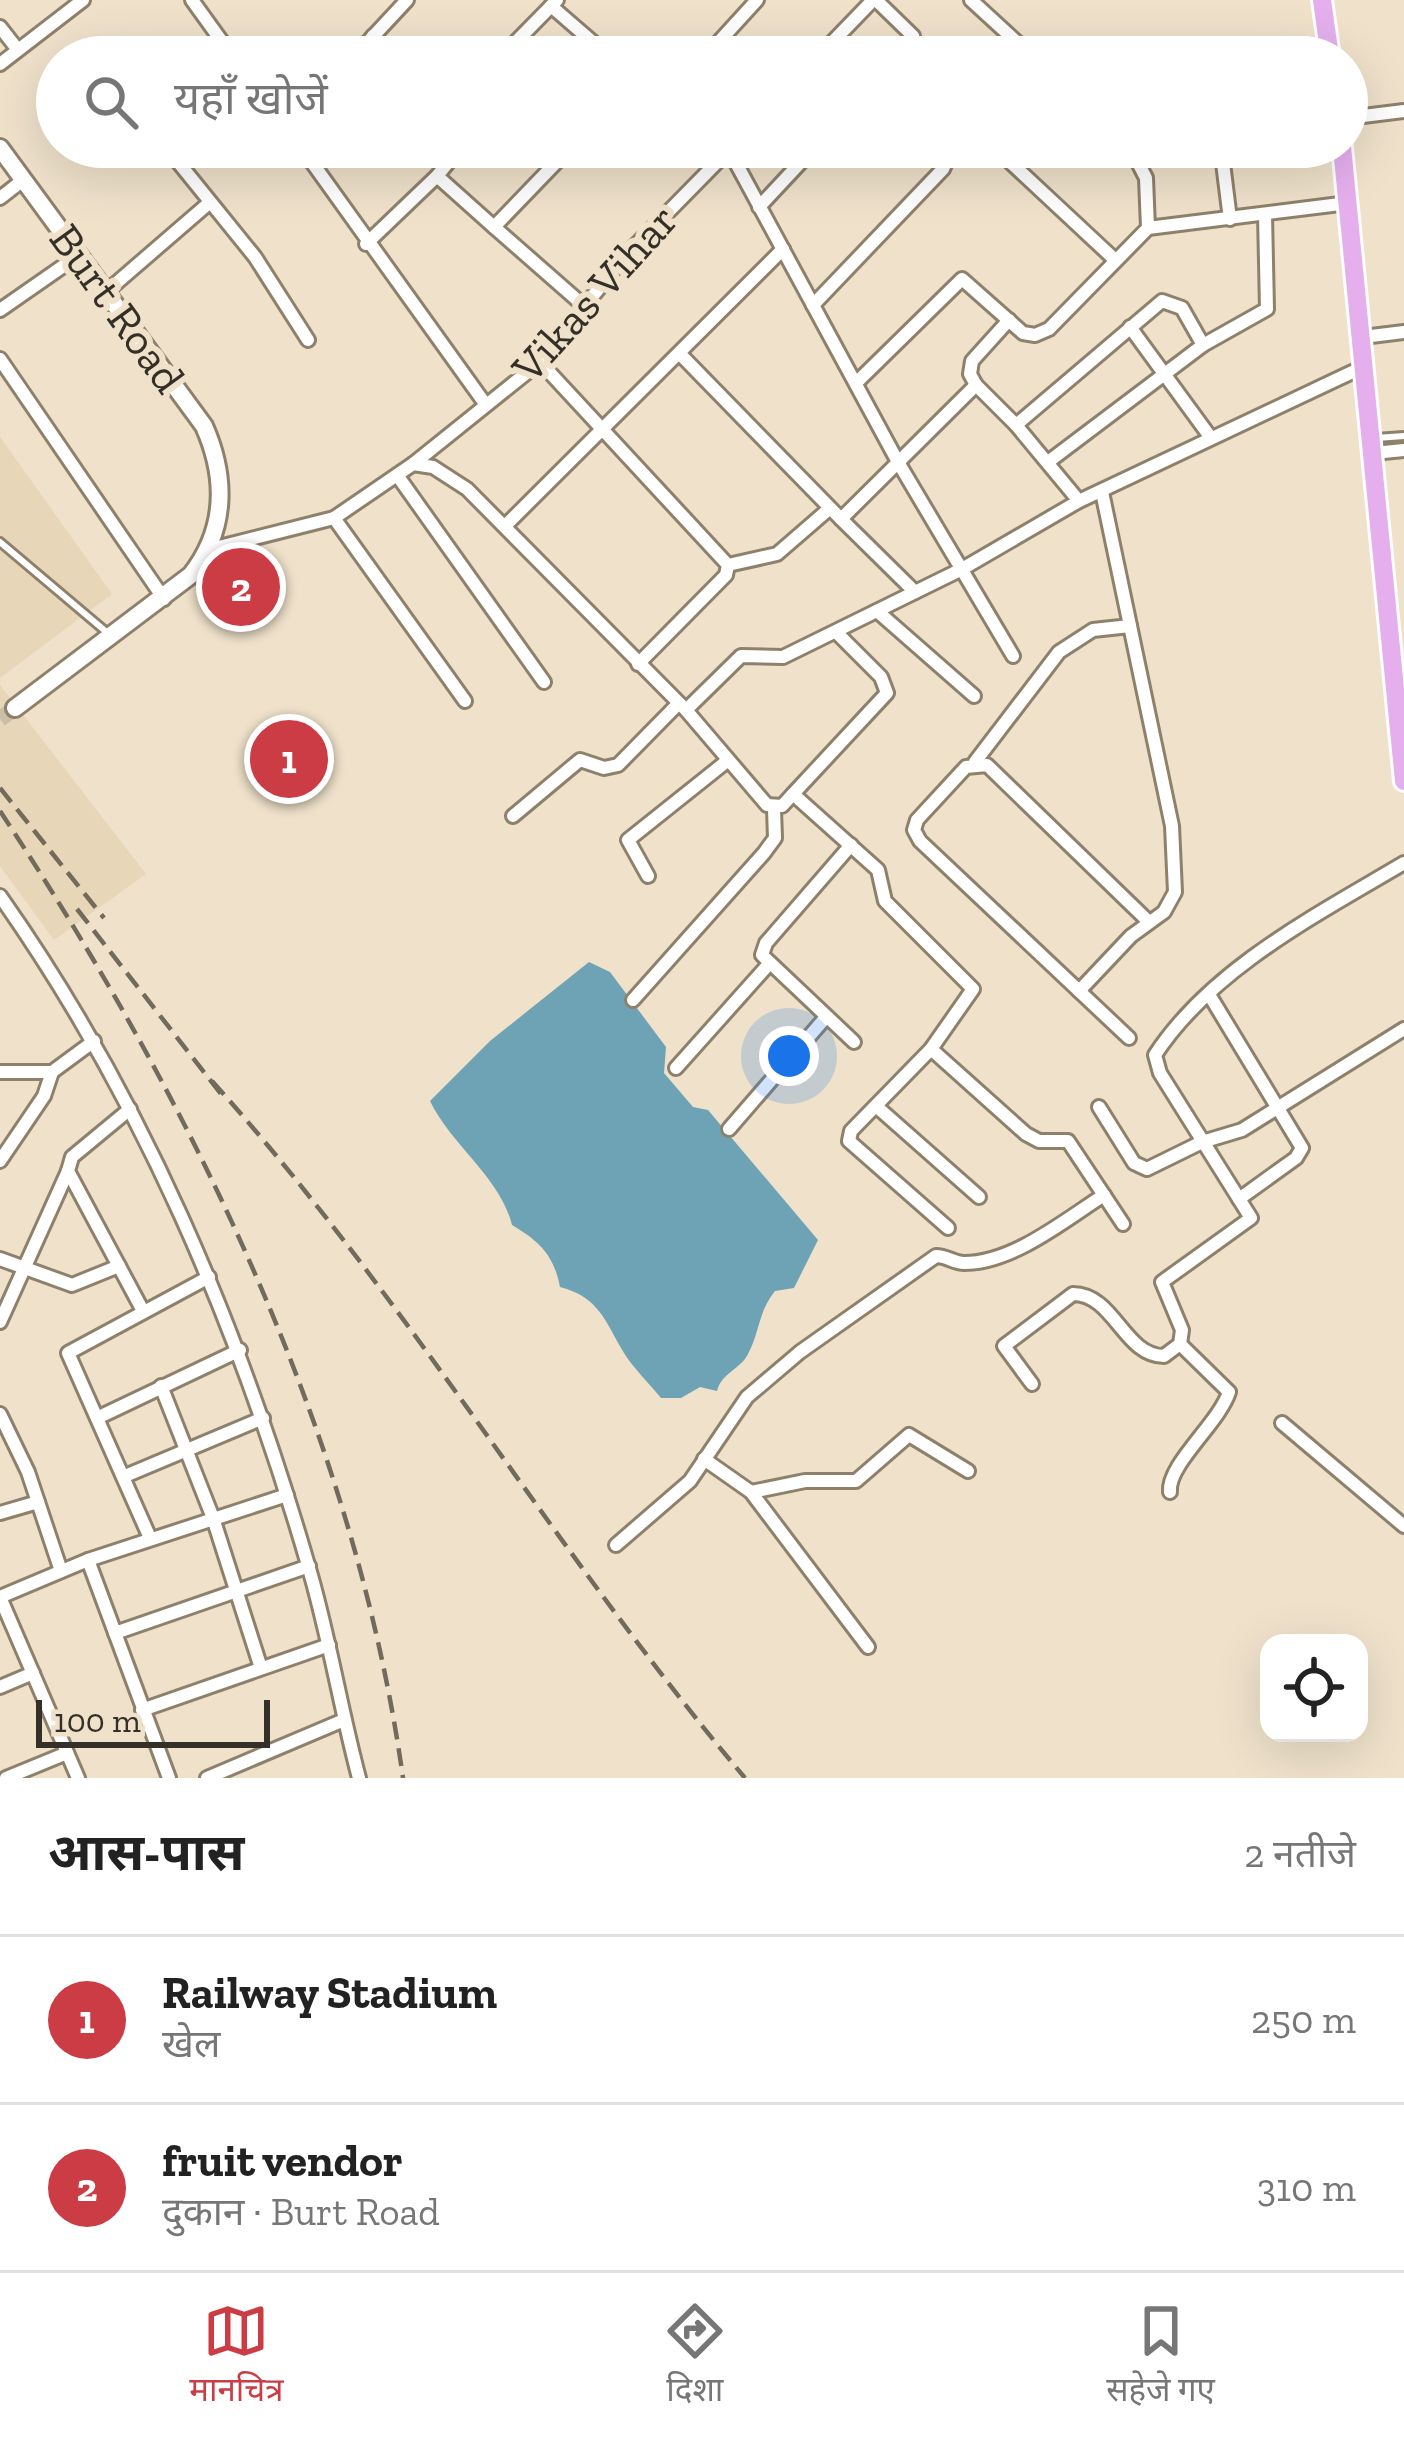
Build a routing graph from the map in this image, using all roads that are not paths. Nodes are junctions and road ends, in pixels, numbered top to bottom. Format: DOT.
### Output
graph roads {
  1 [pos="83,0"];
  2 [pos="192,0"];
  3 [pos="407,0"];
  4 [pos="758,0"];
  5 [pos="874,0"];
  6 [pos="971,0"];
  7 [pos="1322,0"];
  8 [pos="554,3"];
  9 [pos="0,26"];
  10 [pos="36,36"];
  11 [pos="36,36"];
  12 [pos="218,36"];
  13 [pos="374,36"];
  14 [pos="522,36"];
  15 [pos="588,36"];
  16 [pos="725,36"];
  17 [pos="839,36"];
  18 [pos="913,36"];
  19 [pos="1010,36"];
  20 [pos="1327,36"];
  21 [pos="18,50"];
  22 [pos="0,64"];
  23 [pos="1404,111"];
  24 [pos="1368,115"];
  25 [pos="0,148"];
  26 [pos="182,168"];
  27 [pos="315,168"];
  28 [pos="443,168"];
  29 [pos="551,168"];
  30 [pos="711,168"];
  31 [pos="740,168"];
  32 [pos="795,168"];
  33 [pos="943,168"];
  34 [pos="1017,168"];
  35 [pos="1141,168"];
  36 [pos="1224,168"];
  37 [pos="1344,168"];
  38 [pos="436,176"];
  39 [pos="23,180"];
  40 [pos="0,198"];
  41 [pos="209,202"];
  42 [pos="1348,203"];
  43 [pos="759,207"];
  44 [pos="1265,215"];
  45 [pos="1230,219"];
  46 [pos="494,227"];
  47 [pos="1148,228"];
  48 [pos="366,244"];
  49 [pos="783,249"];
  50 [pos="79,255"];
  51 [pos="1113,258"];
  52 [pos="106,292"];
  53 [pos="583,305"];
  54 [pos="814,305"];
  55 [pos="0,310"];
  56 [pos="1009,320"];
  57 [pos="1130,327"];
  58 [pos="1404,332"];
  59 [pos="1363,338"];
  60 [pos="308,340"];
  61 [pos="1204,345"];
  62 [pos="680,354"];
  63 [pos="0,358"];
  64 [pos="540,362"];
  65 [pos="1366,365"];
  66 [pos="1166,373"];
  67 [pos="856,383"];
  68 [pos="976,385"];
  69 [pos="486,405"];
  70 [pos="1016,425"];
  71 [pos="602,428"];
  72 [pos="1404,436"];
  73 [pos="1211,438"];
  74 [pos="1373,446"];
  75 [pos="1404,450"];
  76 [pos="898,462"];
  77 [pos="1048,462"];
  78 [pos="412,464"];
  79 [pos="397,476"];
  80 [pos="1102,492"];
  81 [pos="1079,502"];
  82 [pos="829,508"];
  83 [pos="334,518"];
  84 [pos="841,519"];
  85 [pos="505,526"];
  86 [pos="0,542"];
  87 [pos="211,549"];
  88 [pos="728,565"];
  89 [pos="962,568"];
  90 [pos="915,592"];
  91 [pos="164,599"];
  92 [pos="877,611"];
  93 [pos="1130,626"];
  94 [pos="836,632"];
  95 [pos="113,638"];
  96 [pos="1013,656"];
  97 [pos="638,664"];
  98 [pos="544,682"];
  99 [pos="974,697"];
  100 [pos="466,701"];
  101 [pos="682,707"];
  102 [pos="15,708"];
  103 [pos="1399,714"];
  104 [pos="728,760"];
  105 [pos="975,762"];
  106 [pos="1404,781"];
  107 [pos="793,794"];
  108 [pos="774,809"];
  109 [pos="513,816"];
  110 [pos="851,845"];
  111 [pos="1404,863"];
  112 [pos="649,876"];
  113 [pos="0,898"];
  114 [pos="1148,921"];
  115 [pos="769,964"];
  116 [pos="1079,991"];
  117 [pos="1210,995"];
  118 [pos="633,1000"];
  119 [pos="826,1017"];
  120 [pos="1404,1030"];
  121 [pos="1129,1038"];
  122 [pos="94,1041"];
  123 [pos="854,1042"];
  124 [pos="931,1049"];
  125 [pos="676,1068"];
  126 [pos="0,1072"];
  127 [pos="52,1072"];
  128 [pos="875,1106"];
  129 [pos="1279,1106"];
  130 [pos="1100,1107"];
  131 [pos="130,1109"];
  132 [pos="728,1129"];
  133 [pos="1202,1142"];
  134 [pos="0,1161"];
  135 [pos="68,1171"];
  136 [pos="1104,1195"];
  137 [pos="979,1197"];
  138 [pos="1240,1199"];
  139 [pos="1123,1224"];
  140 [pos="948,1228"];
  141 [pos="0,1259"];
  142 [pos="119,1266"];
  143 [pos="23,1271"];
  144 [pos="209,1277"];
  145 [pos="143,1311"];
  146 [pos="0,1322"];
  147 [pos="1180,1344"];
  148 [pos="240,1350"];
  149 [pos="1032,1384"];
  150 [pos="161,1386"];
  151 [pos="0,1414"];
  152 [pos="97,1418"];
  153 [pos="263,1418"];
  154 [pos="1282,1423"];
  155 [pos="14,1439"];
  156 [pos="0,1447"];
  157 [pos="186,1450"];
  158 [pos="704,1459"];
  159 [pos="968,1471"];
  160 [pos="125,1476"];
  161 [pos="751,1492"];
  162 [pos="1170,1492"];
  163 [pos="286,1495"];
  164 [pos="38,1502"];
  165 [pos="0,1513"];
  166 [pos="213,1518"];
  167 [pos="1404,1526"];
  168 [pos="150,1538"];
  169 [pos="616,1545"];
  170 [pos="88,1560"];
  171 [pos="309,1566"];
  172 [pos="61,1571"];
  173 [pos="235,1590"];
  174 [pos="0,1597"];
  175 [pos="115,1633"];
  176 [pos="329,1645"];
  177 [pos="868,1647"];
  178 [pos="261,1669"];
  179 [pos="33,1673"];
  180 [pos="0,1687"];
  181 [pos="142,1710"];
  182 [pos="344,1720"];
  183 [pos="68,1753"];
  184 [pos="6,1778"];
  185 [pos="78,1778"];
  186 [pos="170,1778"];
  187 [pos="207,1778"];
  188 [pos="358,1778"];
  1 -- 11 [label="street"];
  2 -- 12 [label="street"];
  3 -- 13 [label="street"];
  4 -- 16 [label="street"];
  5 -- 17 [label="street"];
  5 -- 18 [label="street"];
  6 -- 19 [label="street"];
  7 -- 20 [label="main road"];
  8 -- 14 [label="street"];
  8 -- 15 [label="street"];
  9 -- 21 [label="street"];
  10 -- 21 [label="street"];
  21 -- 22 [label="street"];
  23 -- 24 [label="street"];
  25 -- 39 [label="street, Burt Road"];
  26 -- 41 [label="street"];
  27 -- 48 [label="street"];
  28 -- 38 [label="street"];
  29 -- 46 [label="street"];
  30 -- 53 [label="street, Vikas Vihar"];
  31 -- 43 [label="street"];
  32 -- 43 [label="street"];
  33 -- 54 [label="street"];
  34 -- 51 [label="street"];
  35 -- 47 [label="street"];
  36 -- 45 [label="street"];
  37 -- 42 [label="main road"];
  38 -- 46 [label="street"];
  38 -- 48 [label="street"];
  39 -- 40 [label="street"];
  39 -- 50 [label="street, Burt Road"];
  41 -- 52 [label="street"];
  41 -- 60 [label="street"];
  42 -- 44 [label="street"];
  42 -- 59 [label="main road"];
  43 -- 49 [label="street"];
  44 -- 45 [label="street"];
  44 -- 61 [label="street"];
  45 -- 47 [label="street"];
  46 -- 53 [label="street"];
  47 -- 51 [label="street"];
  48 -- 69 [label="street"];
  49 -- 54 [label="street"];
  49 -- 62 [label="street"];
  50 -- 52 [label="street, Burt Road"];
  50 -- 55 [label="street"];
  51 -- 56 [label="street"];
  52 -- 87 [label="street, Burt Road"];
  53 -- 64 [label="street, Vikas Vihar"];
  54 -- 67 [label="street"];
  56 -- 67 [label="street"];
  56 -- 68 [label="street"];
  57 -- 61 [label="street"];
  57 -- 66 [label="street"];
  57 -- 70 [label="street"];
  58 -- 59 [label="street"];
  59 -- 65 [label="main road"];
  61 -- 66 [label="street"];
  62 -- 71 [label="street"];
  62 -- 82 [label="street"];
  63 -- 91 [label="street"];
  64 -- 69 [label="street, Vikas Vihar"];
  64 -- 71 [label="street"];
  65 -- 73 [label="street"];
  65 -- 74 [label="main road"];
  66 -- 73 [label="street"];
  66 -- 77 [label="street"];
  67 -- 76 [label="street"];
  68 -- 70 [label="street"];
  68 -- 76 [label="street"];
  69 -- 78 [label="street, Vikas Vihar"];
  70 -- 77 [label="street"];
  71 -- 85 [label="street"];
  71 -- 88 [label="street"];
  72 -- 74 [label="lane"];
  73 -- 80 [label="street"];
  74 -- 75 [label="street"];
  74 -- 103 [label="main road"];
  76 -- 84 [label="street"];
  76 -- 89 [label="street"];
  77 -- 81 [label="street"];
  78 -- 79 [label="street, Vikas Vihar"];
  78 -- 85 [label="street"];
  79 -- 83 [label="street, Vikas Vihar"];
  79 -- 98 [label="street"];
  80 -- 81 [label="street"];
  80 -- 93 [label="street"];
  81 -- 89 [label="street"];
  82 -- 84 [label="street"];
  82 -- 88 [label="street"];
  83 -- 87 [label="street, Vikas Vihar"];
  83 -- 100 [label="street"];
  84 -- 90 [label="street"];
  85 -- 97 [label="street"];
  86 -- 95 [label="lane"];
  87 -- 91 [label="street"];
  88 -- 97 [label="street"];
  89 -- 90 [label="street"];
  89 -- 96 [label="street"];
  90 -- 92 [label="street"];
  91 -- 95 [label="street"];
  92 -- 94 [label="street"];
  92 -- 99 [label="street"];
  93 -- 105 [label="street"];
  93 -- 114 [label="street"];
  94 -- 101 [label="street"];
  94 -- 107 [label="street"];
  95 -- 102 [label="street"];
  97 -- 101 [label="street"];
  101 -- 104 [label="street"];
  101 -- 109 [label="street"];
  103 -- 106 [label="main road"];
  104 -- 108 [label="street"];
  104 -- 112 [label="street"];
  105 -- 114 [label="street"];
  105 -- 116 [label="street"];
  107 -- 108 [label="street"];
  107 -- 110 [label="street"];
  108 -- 118 [label="street"];
  110 -- 115 [label="street"];
  110 -- 124 [label="street"];
  111 -- 117 [label="street"];
  113 -- 122 [label="street"];
  114 -- 116 [label="street"];
  115 -- 119 [label="street"];
  115 -- 125 [label="street"];
  116 -- 121 [label="street"];
  117 -- 129 [label="street"];
  117 -- 133 [label="street"];
  119 -- 123 [label="street"];
  119 -- 132 [label="street"];
  120 -- 129 [label="street"];
  122 -- 127 [label="street"];
  122 -- 131 [label="street"];
  124 -- 128 [label="street"];
  124 -- 136 [label="street"];
  126 -- 127 [label="street"];
  127 -- 134 [label="street"];
  128 -- 137 [label="street"];
  128 -- 140 [label="street"];
  129 -- 133 [label="street"];
  129 -- 138 [label="street"];
  130 -- 133 [label="street"];
  131 -- 135 [label="street"];
  131 -- 144 [label="street"];
  133 -- 138 [label="street"];
  135 -- 142 [label="street"];
  135 -- 143 [label="street"];
  136 -- 139 [label="street"];
  136 -- 158 [label="street"];
  138 -- 147 [label="street"];
  141 -- 143 [label="street"];
  142 -- 143 [label="street"];
  142 -- 145 [label="street"];
  143 -- 146 [label="street"];
  144 -- 145 [label="street"];
  144 -- 148 [label="street"];
  145 -- 152 [label="street"];
  147 -- 149 [label="street"];
  147 -- 162 [label="street"];
  148 -- 150 [label="street"];
  148 -- 153 [label="street"];
  150 -- 152 [label="street"];
  150 -- 157 [label="street"];
  151 -- 155 [label="street"];
  152 -- 160 [label="street"];
  153 -- 157 [label="street"];
  153 -- 163 [label="street"];
  154 -- 167 [label="street"];
  155 -- 156 [label="street"];
  155 -- 164 [label="street"];
  157 -- 160 [label="street"];
  157 -- 166 [label="street"];
  158 -- 161 [label="street"];
  158 -- 169 [label="street"];
  159 -- 161 [label="street"];
  160 -- 168 [label="street"];
  161 -- 177 [label="street"];
  163 -- 166 [label="street"];
  163 -- 171 [label="street"];
  164 -- 165 [label="street"];
  164 -- 172 [label="street"];
  166 -- 168 [label="street"];
  166 -- 173 [label="street"];
  168 -- 170 [label="street"];
  170 -- 172 [label="street"];
  170 -- 175 [label="street"];
  171 -- 173 [label="street"];
  171 -- 176 [label="street"];
  172 -- 174 [label="street"];
  173 -- 175 [label="street"];
  173 -- 178 [label="street"];
  174 -- 179 [label="street"];
  175 -- 181 [label="street"];
  176 -- 178 [label="street"];
  176 -- 182 [label="street"];
  178 -- 181 [label="street"];
  179 -- 180 [label="street"];
  179 -- 183 [label="street"];
  181 -- 186 [label="street"];
  182 -- 187 [label="street"];
  182 -- 188 [label="street"];
  183 -- 184 [label="street"];
  183 -- 185 [label="street"];
}
